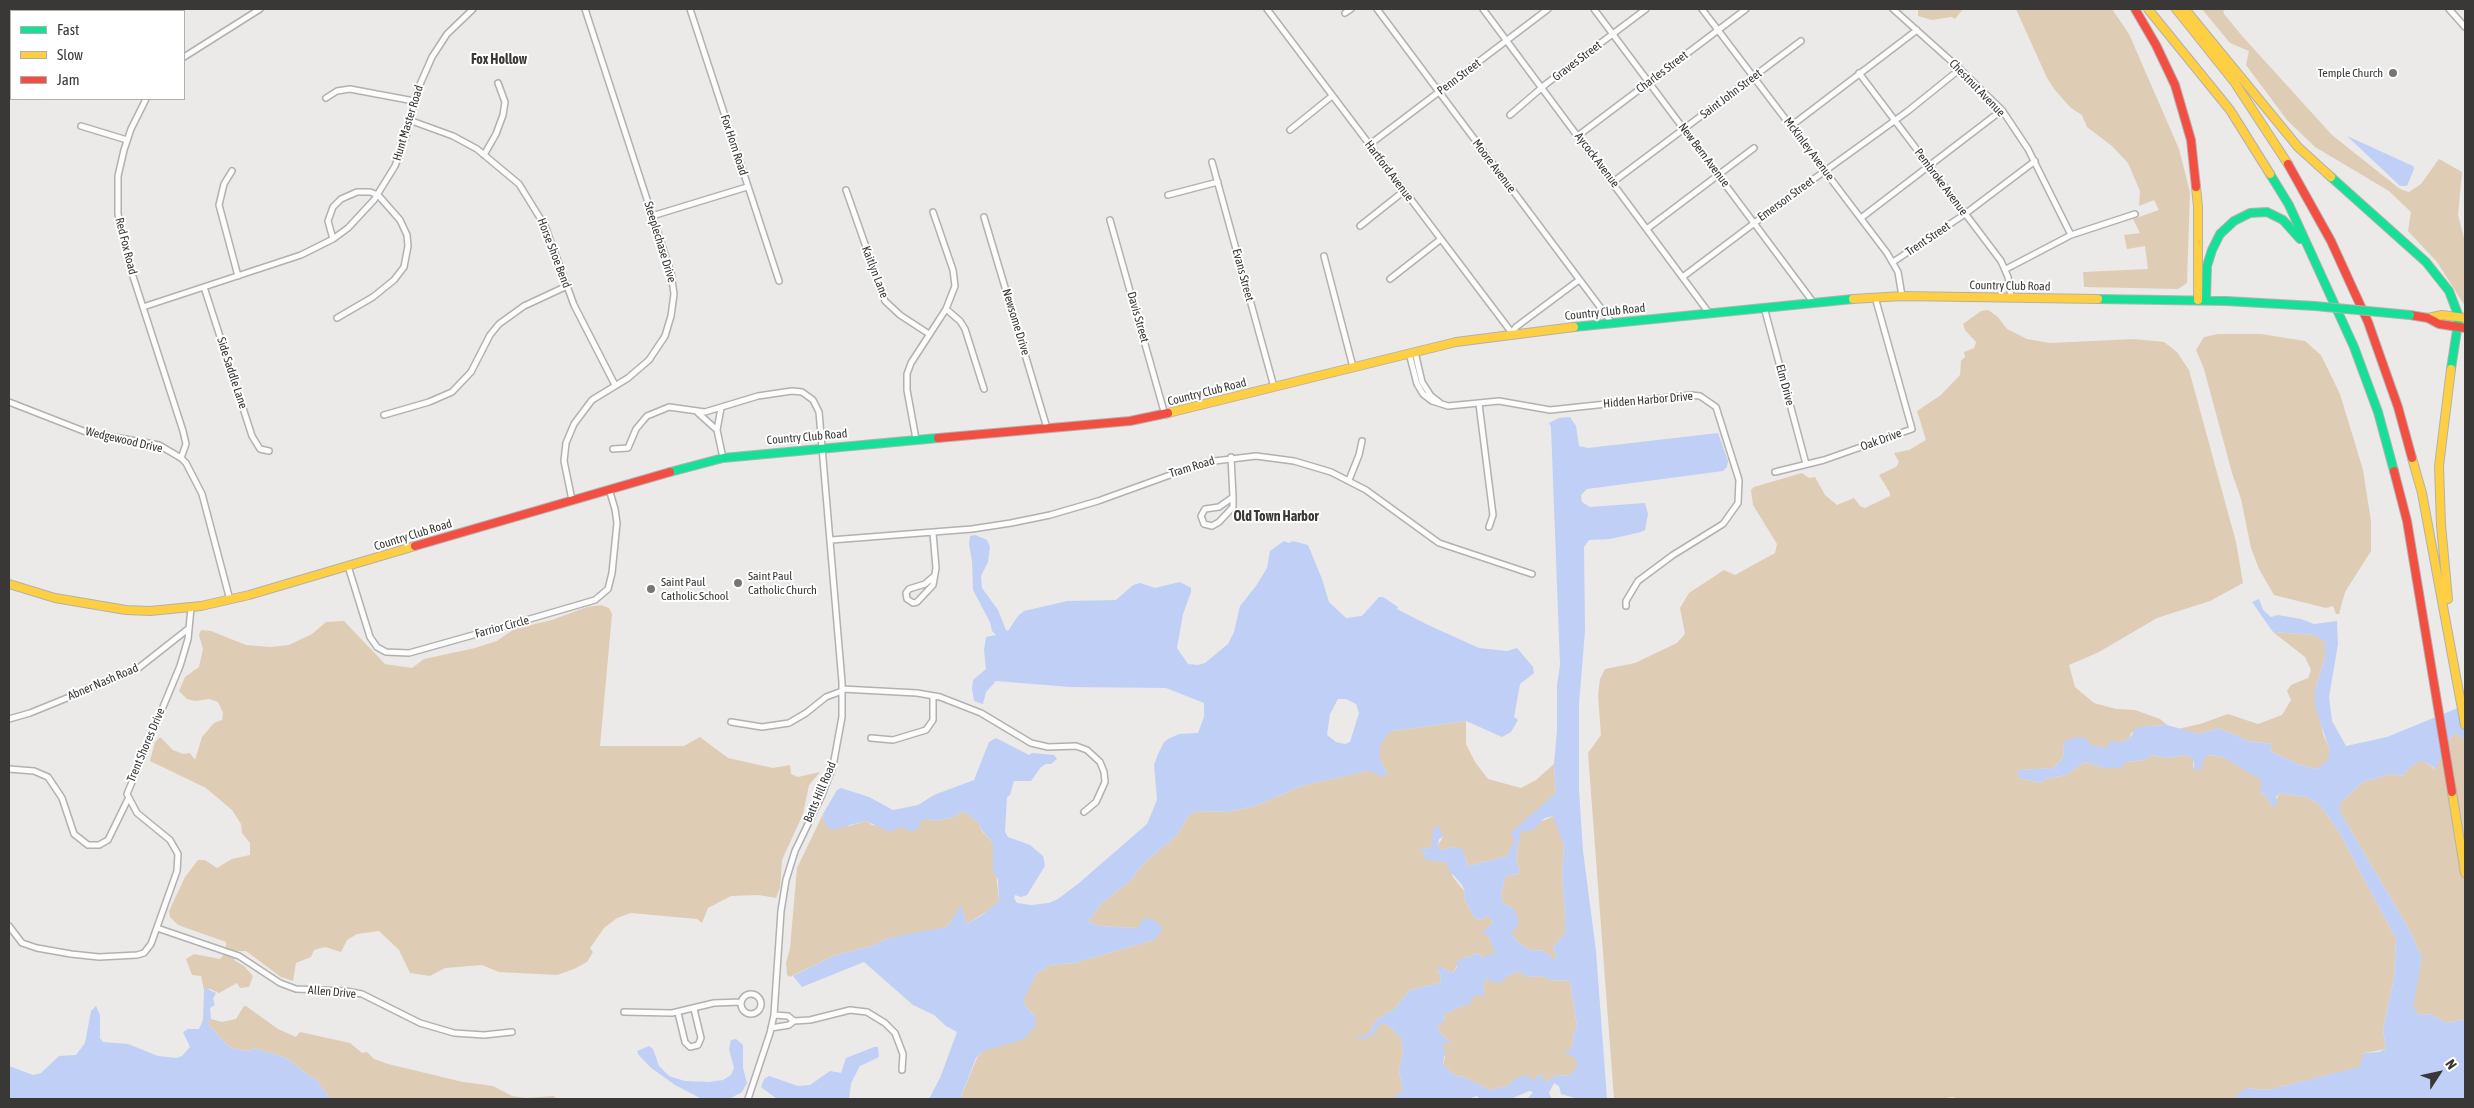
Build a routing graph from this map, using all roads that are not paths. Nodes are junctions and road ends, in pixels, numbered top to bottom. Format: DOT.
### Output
graph roads {
  1 [pos="260,9"];
  2 [pos="473,9"];
  3 [pos="585,9"];
  4 [pos="690,9"];
  5 [pos="1266,9"];
  6 [pos="1351,9"];
  7 [pos="1377,9"];
  8 [pos="1483,9"];
  9 [pos="1548,9"];
  10 [pos="1594,9"];
  11 [pos="1646,9"];
  12 [pos="1702,9"];
  13 [pos="1746,9"];
  14 [pos="1893,9"];
  15 [pos="2134,9"];
  16 [pos="2148,9"];
  17 [pos="2176,9"];
  18 [pos="2185,9"];
  19 [pos="2449,9"];
  20 [pos="1345,13"];
  21 [pos="2465,27"];
  22 [pos="1718,29"];
  23 [pos="1917,30"];
  24 [pos="1612,34"];
  25 [pos="1507,40"];
  26 [pos="1801,41"];
  27 [pos="185,55"];
  28 [pos="1960,69"];
  29 [pos="1859,73"];
  30 [pos="1753,76"];
  31 [pos="1648,82"];
  32 [pos="498,84"];
  33 [pos="1542,87"];
  34 [pos="1439,92"];
  35 [pos="1332,96"];
  36 [pos="326,98"];
  37 [pos="146,100"];
  38 [pos="414,101"];
  39 [pos="2002,110"];
  40 [pos="1510,116"];
  41 [pos="409,120"];
  42 [pos="1895,121"];
  43 [pos="80,126"];
  44 [pos="1791,126"];
  45 [pos="1684,129"];
  46 [pos="1290,130"];
  47 [pos="1579,135"];
  48 [pos="127,140"];
  49 [pos="1369,145"];
  50 [pos="1754,148"];
  51 [pos="484,155"];
  52 [pos="2034,161"];
  53 [pos="1212,162"];
  54 [pos="1928,165"];
  55 [pos="232,171"];
  56 [pos="1825,171"];
  57 [pos="1718,174"];
  58 [pos="1218,182"];
  59 [pos="1613,182"];
  60 [pos="747,186"];
  61 [pos="846,190"];
  62 [pos="1404,191"];
  63 [pos="378,195"];
  64 [pos="1168,195"];
  65 [pos="933,212"];
  66 [pos="1965,214"];
  67 [pos="2135,214"];
  68 [pos="652,216"];
  69 [pos="984,217"];
  70 [pos="1861,218"];
  71 [pos="1110,220"];
  72 [pos="1754,223"];
  73 [pos="1360,226"];
  74 [pos="1648,228"];
  75 [pos="2071,235"];
  76 [pos="333,239"];
  77 [pos="1441,239"];
  78 [pos="1324,256"];
  79 [pos="1893,262"];
  80 [pos="2006,269"];
  81 [pos="238,276"];
  82 [pos="1684,276"];
  83 [pos="1390,279"];
  84 [pos="1579,280"];
  85 [pos="779,281"];
  86 [pos="568,286"];
  87 [pos="204,287"];
  88 [pos="1902,296"];
  89 [pos="1875,297"];
  90 [pos="2011,297"];
  91 [pos="2198,300"];
  92 [pos="2206,300"];
  93 [pos="1813,302"];
  94 [pos="143,307"];
  95 [pos="1764,307"];
  96 [pos="946,309"];
  97 [pos="1709,312"];
  98 [pos="337,318"];
  99 [pos="2428,318"];
  100 [pos="2462,318"];
  101 [pos="1612,322"];
  102 [pos="2462,328"];
  103 [pos="1512,333"];
  104 [pos="929,334"];
  105 [pos="2354,347"];
  106 [pos="1412,352"];
  107 [pos="1353,367"];
  108 [pos="615,385"];
  109 [pos="1274,387"];
  110 [pos="984,388"];
  111 [pos="9,402"];
  112 [pos="1479,404"];
  113 [pos="721,408"];
  114 [pos="697,412"];
  115 [pos="1165,414"];
  116 [pos="384,415"];
  117 [pos="1047,428"];
  118 [pos="717,430"];
  119 [pos="916,439"];
  120 [pos="1362,441"];
  121 [pos="823,448"];
  122 [pos="613,449"];
  123 [pos="269,451"];
  124 [pos="1230,457"];
  125 [pos="181,458"];
  126 [pos="723,458"];
  127 [pos="1806,464"];
  128 [pos="1775,472"];
  129 [pos="1348,480"];
  130 [pos="609,489"];
  131 [pos="1233,497"];
  132 [pos="572,500"];
  133 [pos="1489,528"];
  134 [pos="933,533"];
  135 [pos="831,540"];
  136 [pos="348,566"];
  137 [pos="1532,574"];
  138 [pos="933,577"];
  139 [pos="9,584"];
  140 [pos="230,600"];
  141 [pos="1626,606"];
  142 [pos="191,608"];
  143 [pos="188,629"];
  144 [pos="2455,668"];
  145 [pos="842,690"];
  146 [pos="933,696"];
  147 [pos="9,719"];
  148 [pos="731,722"];
  149 [pos="2465,724"];
  150 [pos="872,738"];
  151 [pos="9,769"];
  152 [pos="128,799"];
  153 [pos="1084,812"];
  154 [pos="2465,873"];
  155 [pos="9,926"];
  156 [pos="157,928"];
  157 [pos="741,1002"];
  158 [pos="762,1005"];
  159 [pos="774,1006"];
  160 [pos="694,1009"];
  161 [pos="624,1012"];
  162 [pos="678,1013"];
  163 [pos="774,1015"];
  164 [pos="794,1021"];
  165 [pos="771,1028"];
  166 [pos="512,1032"];
  167 [pos="902,1070"];
  168 [pos="748,1099"];
  1 -- 27 [label="street"];
  2 -- 38 [label="street, Hunt Master Road"];
  3 -- 68 [label="street, Steeplechase Drive"];
  4 -- 60 [label="street, Fox Horn Road"];
  5 -- 35 [label="street, Hartford Avenue"];
  6 -- 20 [label="street"];
  7 -- 34 [label="street, Moore Avenue"];
  8 -- 25 [label="street, Aycock Avenue"];
  9 -- 25 [label="street, Penn Street"];
  10 -- 24 [label="street, New Bern Avenue"];
  11 -- 24 [label="street, Graves Street"];
  12 -- 22 [label="street, McKinley Avenue"];
  13 -- 22 [label="street, Charles Street"];
  14 -- 23 [label="street, Chestnut Avenue"];
  15 -- 91 [label="main road"];
  16 -- 105 [label="main road"];
  17 -- 144 [label="main road"];
  18 -- 100 [label="main road"];
  19 -- 21 [label="street"];
  22 -- 30 [label="street, McKinley Avenue"];
  22 -- 31 [label="street, Charles Street"];
  23 -- 28 [label="street, Chestnut Avenue"];
  23 -- 29 [label="street"];
  24 -- 31 [label="street, New Bern Avenue"];
  24 -- 33 [label="street, Graves Street"];
  25 -- 33 [label="street, Aycock Avenue"];
  25 -- 34 [label="street, Penn Street"];
  26 -- 30 [label="street, Saint John Street"];
  28 -- 39 [label="street, Chestnut Avenue"];
  28 -- 42 [label="street, Emerson Street"];
  29 -- 42 [label="street, Pembroke Avenue"];
  29 -- 44 [label="street"];
  30 -- 44 [label="street, McKinley Avenue"];
  30 -- 45 [label="street, Saint John Street"];
  31 -- 45 [label="street, New Bern Avenue"];
  31 -- 47 [label="street, Charles Street"];
  32 -- 51 [label="street"];
  33 -- 40 [label="street, Graves Street"];
  33 -- 47 [label="street, Aycock Avenue"];
  34 -- 49 [label="street, Penn Street"];
  34 -- 84 [label="street, Moore Avenue"];
  35 -- 46 [label="street"];
  35 -- 49 [label="street, Hartford Avenue"];
  36 -- 38 [label="street"];
  37 -- 48 [label="street, Red Fox Road"];
  38 -- 41 [label="street, Hunt Master Road"];
  39 -- 52 [label="street, Chestnut Avenue"];
  39 -- 54 [label="street"];
  41 -- 51 [label="street, Horse Shoe Bend"];
  41 -- 63 [label="street, Hunt Master Road"];
  42 -- 54 [label="street, Pembroke Avenue"];
  42 -- 56 [label="street, Emerson Street"];
  43 -- 48 [label="street"];
  44 -- 56 [label="street, McKinley Avenue"];
  45 -- 57 [label="street, New Bern Avenue"];
  45 -- 59 [label="street, Saint John Street"];
  47 -- 59 [label="street, Aycock Avenue"];
  48 -- 94 [label="street, Red Fox Road"];
  49 -- 62 [label="street, Hartford Avenue"];
  50 -- 57 [label="street"];
  51 -- 86 [label="street, Horse Shoe Bend"];
  52 -- 66 [label="street, Trent Street"];
  52 -- 75 [label="street, Chestnut Avenue"];
  53 -- 58 [label="street, Evans Street"];
  54 -- 66 [label="street, Pembroke Avenue"];
  54 -- 70 [label="street"];
  55 -- 81 [label="street"];
  56 -- 70 [label="street, McKinley Avenue"];
  56 -- 72 [label="street, Emerson Street"];
  57 -- 72 [label="street, New Bern Avenue"];
  57 -- 74 [label="street"];
  58 -- 64 [label="street"];
  58 -- 109 [label="street, Evans Street"];
  59 -- 74 [label="street, Aycock Avenue"];
  60 -- 68 [label="street"];
  60 -- 85 [label="street, Fox Horn Road"];
  61 -- 104 [label="street, Kaitlyn Lane"];
  62 -- 73 [label="street"];
  62 -- 77 [label="street, Hartford Avenue"];
  63 -- 76 [label="street, Hunt Master Road"];
  63 -- 76 [label="street"];
  63 -- 98 [label="street"];
  65 -- 96 [label="street"];
  66 -- 79 [label="street, Trent Street"];
  66 -- 80 [label="street, Pembroke Avenue"];
  67 -- 75 [label="street"];
  68 -- 108 [label="street, Steeplechase Drive"];
  69 -- 117 [label="street, Newsome Drive"];
  70 -- 79 [label="street, McKinley Avenue"];
  71 -- 115 [label="street, Davis Street"];
  72 -- 82 [label="street, Emerson Street"];
  72 -- 93 [label="street, New Bern Avenue"];
  74 -- 82 [label="street, Aycock Avenue"];
  75 -- 80 [label="street"];
  76 -- 81 [label="street, Hunt Master Road"];
  77 -- 83 [label="street"];
  77 -- 103 [label="street, Hartford Avenue"];
  78 -- 107 [label="street"];
  79 -- 88 [label="street, McKinley Avenue"];
  80 -- 90 [label="street, Pembroke Avenue"];
  81 -- 87 [label="street, Hunt Master Road"];
  82 -- 97 [label="street, Aycock Avenue"];
  84 -- 101 [label="street, Moore Avenue"];
  84 -- 103 [label="street"];
  86 -- 108 [label="street, Horse Shoe Bend"];
  86 -- 116 [label="street"];
  87 -- 94 [label="street, Hunt Master Road"];
  87 -- 123 [label="street, Side Saddle Lane"];
  88 -- 89 [label="main road, Country Club Road"];
  88 -- 90 [label="main road, Country Club Road"];
  89 -- 93 [label="main road, Country Club Road"];
  89 -- 127 [label="street, Oak Drive"];
  90 -- 91 [label="main road, Country Club Road"];
  91 -- 92 [label="main road, Country Club Road"];
  92 -- 99 [label="main road, Country Club Road, bridge"];
  92 -- 105 [label="main road"];
  93 -- 95 [label="main road, Country Club Road"];
  94 -- 125 [label="street, Red Fox Road"];
  95 -- 97 [label="main road, Country Club Road"];
  95 -- 127 [label="street, Elm Drive"];
  96 -- 104 [label="street"];
  96 -- 110 [label="street"];
  97 -- 101 [label="main road, Country Club Road"];
  99 -- 100 [label="main road, Country Club Road"];
  99 -- 102 [label="main road, Country Club Road"];
  100 -- 102 [label="main road"];
  101 -- 103 [label="main road, Country Club Road"];
  102 -- 144 [label="main road"];
  103 -- 106 [label="main road, Country Club Road"];
  104 -- 119 [label="street"];
  105 -- 154 [label="main road"];
  106 -- 107 [label="main road, Country Club Road"];
  106 -- 112 [label="street, Hidden Harbor Drive"];
  107 -- 109 [label="main road, Country Club Road"];
  108 -- 132 [label="street, Steeplechase Drive"];
  109 -- 115 [label="main road, Country Club Road"];
  111 -- 125 [label="street, Wedgewood Drive"];
  112 -- 133 [label="street"];
  112 -- 141 [label="street, Hidden Harbor Drive"];
  113 -- 114 [label="street, Batts Hill Road"];
  113 -- 118 [label="street"];
  113 -- 121 [label="street, Batts Hill Road"];
  114 -- 118 [label="street"];
  114 -- 122 [label="street"];
  115 -- 117 [label="main road, Country Club Road"];
  117 -- 119 [label="main road, Country Club Road"];
  118 -- 126 [label="street"];
  119 -- 121 [label="main road, Country Club Road"];
  120 -- 129 [label="street"];
  121 -- 126 [label="main road, Country Club Road"];
  121 -- 135 [label="street, Batts Hill Road"];
  124 -- 129 [label="street, Tram Road"];
  124 -- 131 [label="street"];
  124 -- 134 [label="street, Tram Road"];
  125 -- 140 [label="street, Wedgewood Drive"];
  126 -- 130 [label="main road, Country Club Road"];
  127 -- 128 [label="street, Oak Drive"];
  129 -- 137 [label="street, Tram Road"];
  130 -- 132 [label="main road, Country Club Road"];
  130 -- 136 [label="street, Farrior Circle"];
  131 -- 131 [label="street"];
  132 -- 136 [label="main road, Country Club Road"];
  134 -- 135 [label="street, Tram Road"];
  134 -- 138 [label="street"];
  135 -- 145 [label="street, Batts Hill Road"];
  136 -- 140 [label="main road, Country Club Road"];
  138 -- 138 [label="street"];
  139 -- 142 [label="main road, Country Club Road"];
  140 -- 142 [label="main road, Country Club Road"];
  142 -- 143 [label="street, Trent Shores Drive"];
  143 -- 147 [label="street, Abner Nash Road"];
  143 -- 152 [label="street, Trent Shores Drive"];
  144 -- 149 [label="main road"];
  145 -- 146 [label="street"];
  145 -- 148 [label="street"];
  145 -- 159 [label="street, Batts Hill Road"];
  146 -- 150 [label="street"];
  146 -- 153 [label="street"];
  151 -- 152 [label="street"];
  152 -- 156 [label="street, Trent Shores Drive"];
  155 -- 156 [label="street, Trent Shores Drive"];
  156 -- 166 [label="street, Allen Drive"];
  157 -- 158 [label="street"];
  157 -- 158 [label="street"];
  157 -- 160 [label="street"];
  158 -- 159 [label="street"];
  159 -- 163 [label="street, Batts Hill Road"];
  160 -- 162 [label="street"];
  160 -- 162 [label="street"];
  161 -- 162 [label="street"];
  163 -- 164 [label="street"];
  163 -- 165 [label="street, Batts Hill Road"];
  164 -- 165 [label="street"];
  164 -- 167 [label="street"];
  165 -- 168 [label="street, Batts Hill Road"];
}
